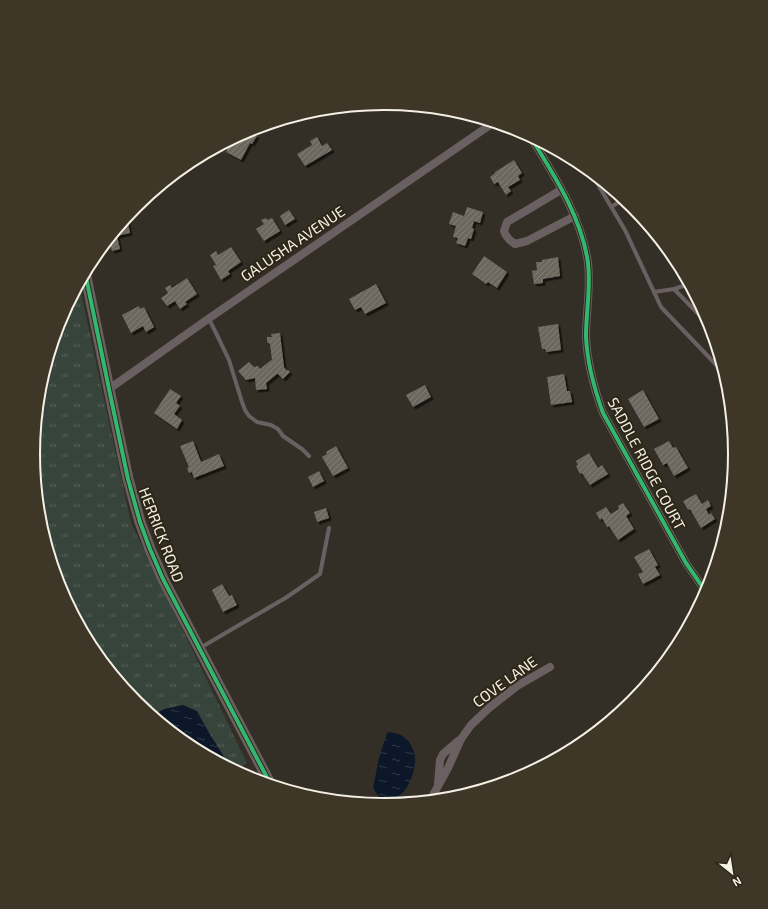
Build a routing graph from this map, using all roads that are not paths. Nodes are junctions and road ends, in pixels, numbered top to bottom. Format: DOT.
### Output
graph roads {
  1 [pos="488,127"];
  2 [pos="536,146"];
  3 [pos="599,187"];
  4 [pos="562,190"];
  5 [pos="618,203"];
  6 [pos="611,207"];
  7 [pos="575,216"];
  8 [pos="87,281"];
  9 [pos="684,286"];
  10 [pos="674,289"];
  11 [pos="654,292"];
  12 [pos="698,314"];
  13 [pos="208,319"];
  14 [pos="716,364"];
  15 [pos="108,389"];
  16 [pos="309,456"];
  17 [pos="329,528"];
  18 [pos="702,586"];
  19 [pos="200,648"];
  20 [pos="550,667"];
  21 [pos="267,778"];
  22 [pos="433,795"];
  1 -- 13 [label="street, GALUSHA AVENUE"];
  2 -- 4 [label="street, SADDLE RIDGE COURT"];
  3 -- 6 [label="lane"];
  4 -- 7 [label="street, SADDLE RIDGE COURT"];
  4 -- 7 [label="street"];
  5 -- 6 [label="lane"];
  6 -- 11 [label="lane"];
  7 -- 18 [label="street, SADDLE RIDGE COURT"];
  8 -- 15 [label="street, HERRICK ROAD"];
  9 -- 10 [label="lane"];
  10 -- 11 [label="lane"];
  10 -- 12 [label="lane"];
  11 -- 14 [label="lane"];
  13 -- 15 [label="street, GALUSHA AVENUE"];
  13 -- 16 [label="lane"];
  15 -- 19 [label="street, HERRICK ROAD"];
  17 -- 19 [label="lane"];
  19 -- 21 [label="street, HERRICK ROAD"];
  20 -- 22 [label="street, COVE LANE"];
}
